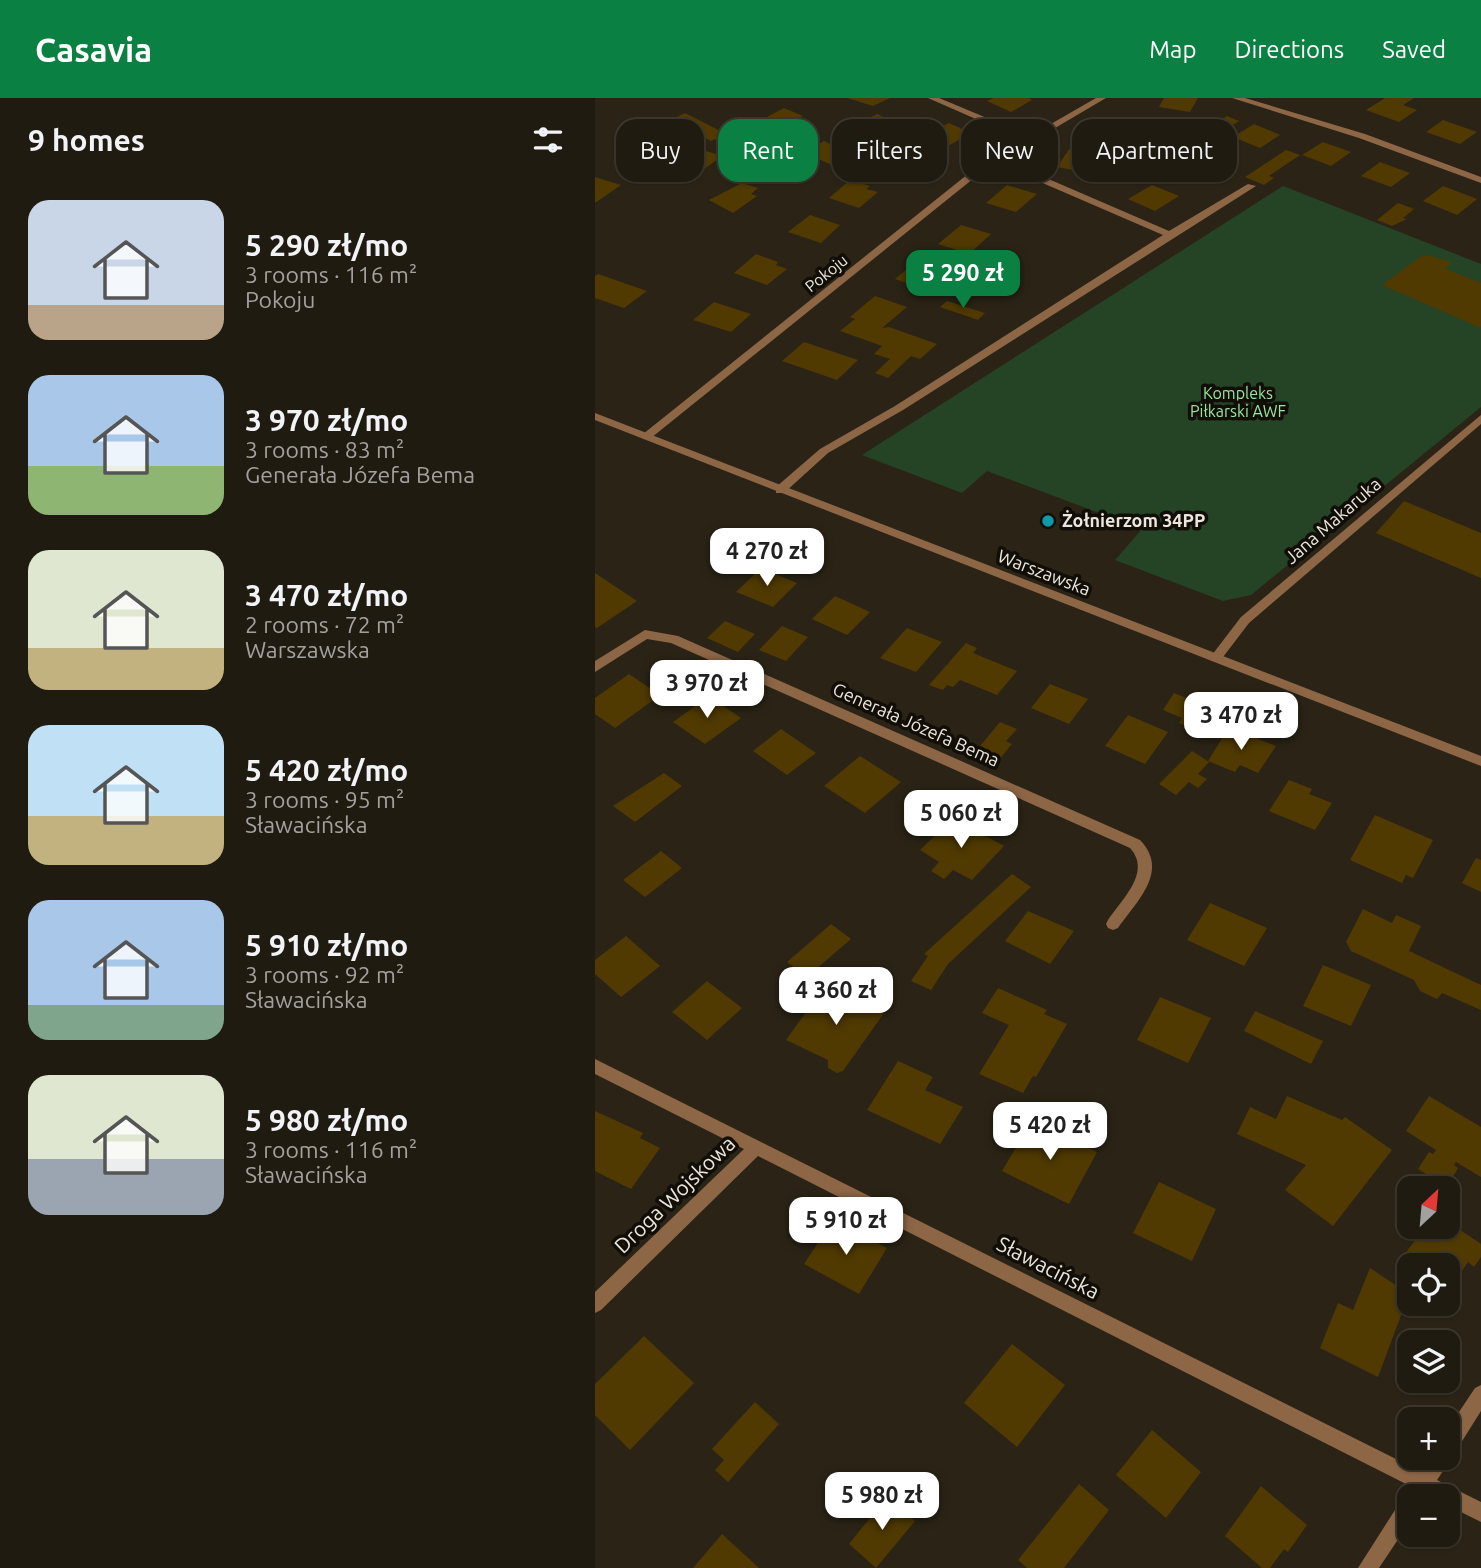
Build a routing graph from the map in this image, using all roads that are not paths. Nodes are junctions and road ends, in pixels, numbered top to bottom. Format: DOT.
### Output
graph roads {
  1 [pos="932,98"];
  2 [pos="1236,98"];
  3 [pos="1099,99"];
  4 [pos="982,119"];
  5 [pos="1058,123"];
  6 [pos="1481,180"];
  7 [pos="964,182"];
  8 [pos="1048,182"];
  9 [pos="1251,186"];
  10 [pos="1170,235"];
  11 [pos="595,416"];
  12 [pos="1481,418"];
  13 [pos="646,436"];
  14 [pos="780,490"];
  15 [pos="1216,658"];
  16 [pos="595,667"];
  17 [pos="1481,761"];
  18 [pos="1113,924"];
  19 [pos="595,1066"];
  20 [pos="757,1147"];
  21 [pos="595,1304"];
  22 [pos="1481,1394"];
  23 [pos="1460,1427"];
  24 [pos="1410,1484"];
  25 [pos="1460,1503"];
  26 [pos="1481,1511"];
  27 [pos="1397,1524"];
  28 [pos="1368,1568"];
  1 -- 4 [label="street"];
  2 -- 6 [label="street"];
  3 -- 5 [label="street, Pokoju"];
  7 -- 13 [label="street, Pokoju"];
  8 -- 10 [label="street"];
  9 -- 10 [label="street"];
  10 -- 14 [label="street"];
  11 -- 13 [label="street, Warszawska"];
  12 -- 15 [label="street, Jana Makaruka"];
  13 -- 14 [label="street, Warszawska"];
  14 -- 15 [label="street, Warszawska"];
  15 -- 17 [label="street, Warszawska"];
  16 -- 18 [label="street, Generała Józefa Bema"];
  19 -- 20 [label="street, Sławacińska"];
  20 -- 21 [label="street, Droga Wojskowa"];
  20 -- 24 [label="street, Sławacińska"];
  22 -- 23 [label="street"];
  25 -- 26 [label="street, Sławacińska"];
  27 -- 28 [label="street"];
}
